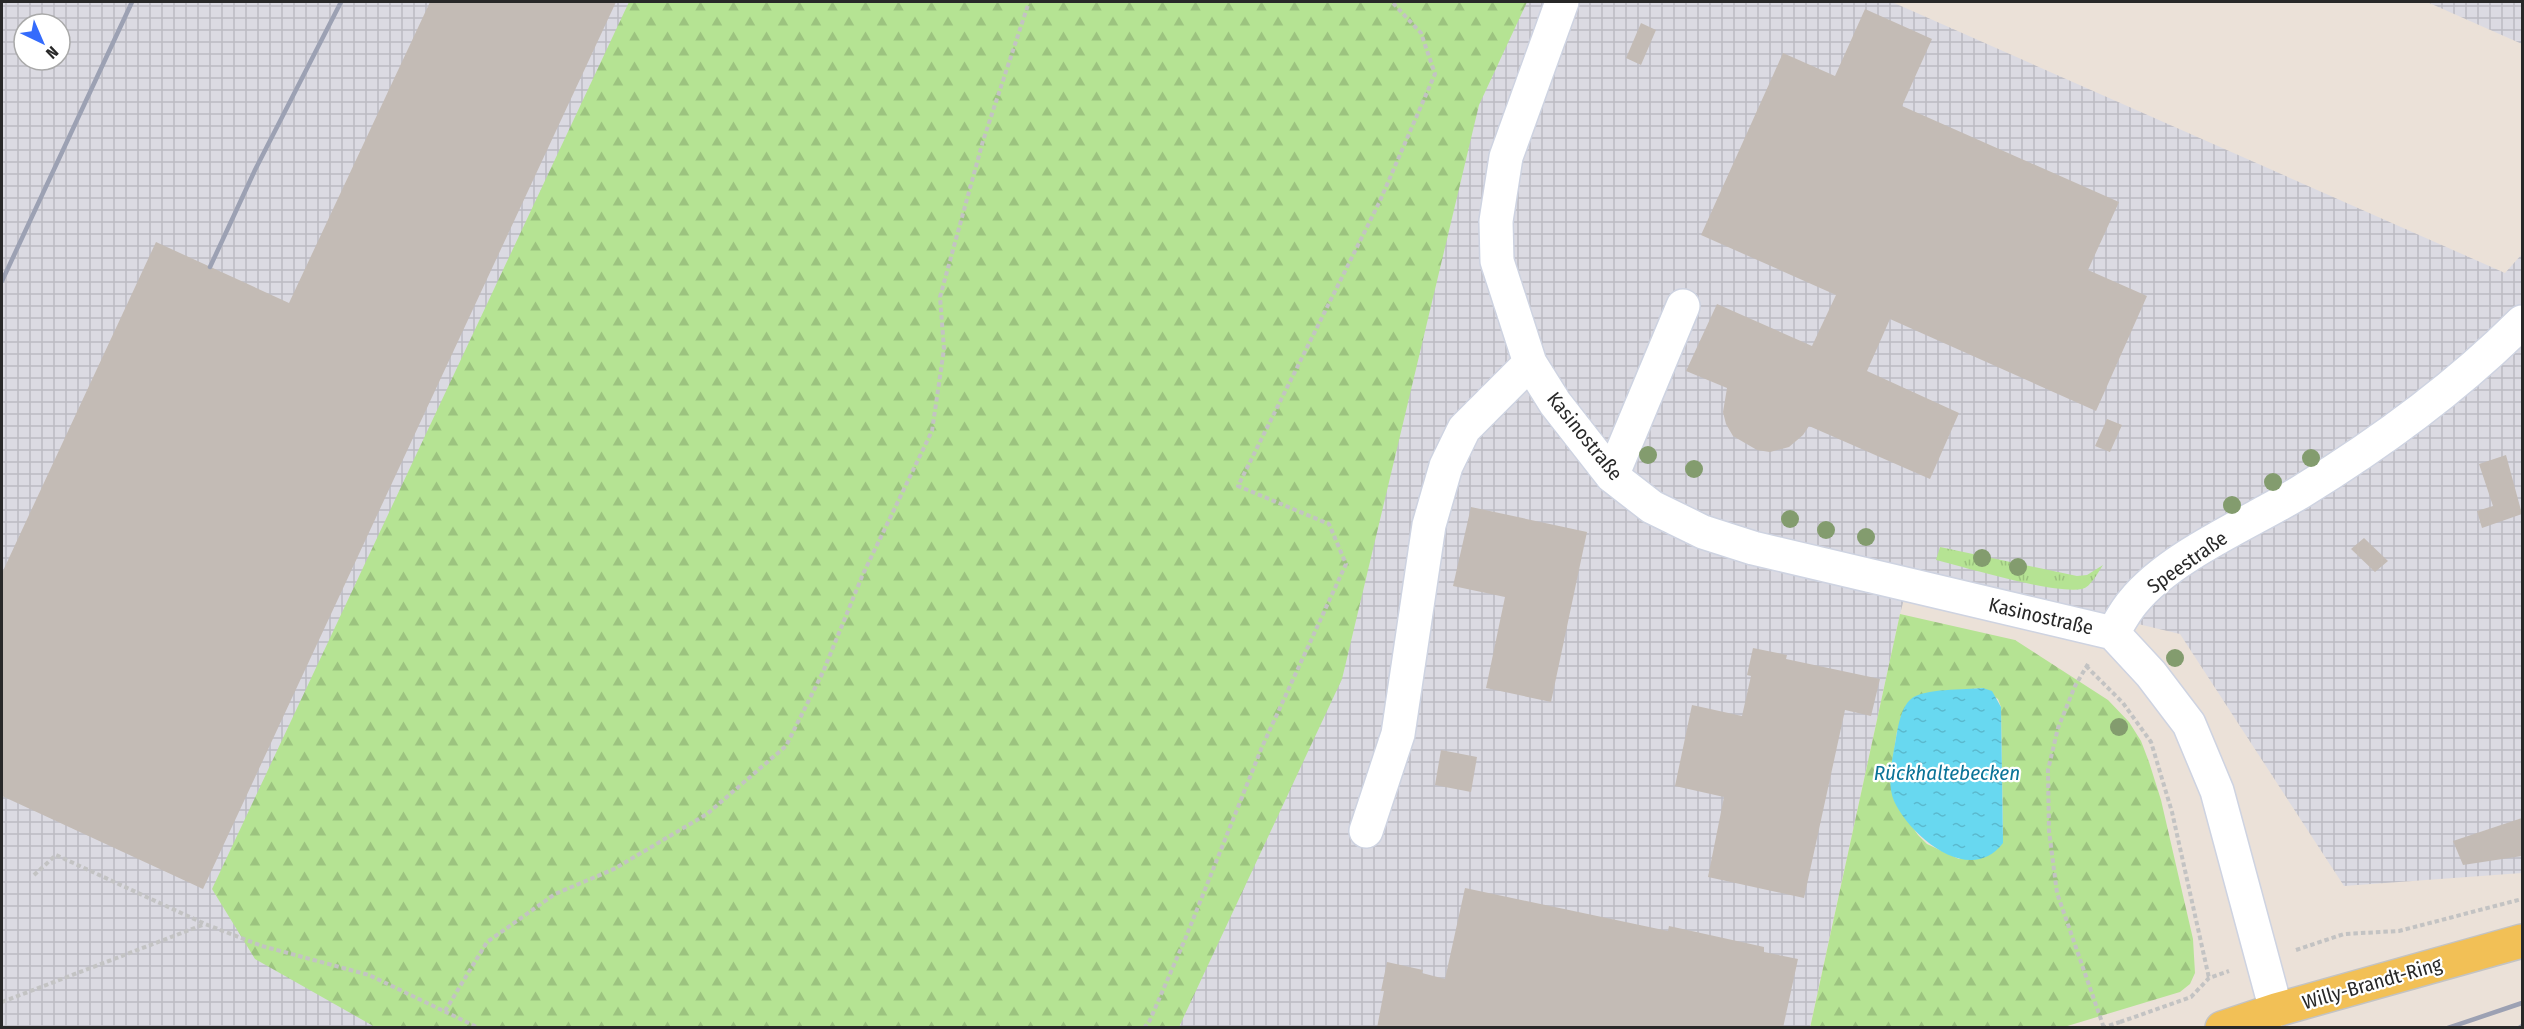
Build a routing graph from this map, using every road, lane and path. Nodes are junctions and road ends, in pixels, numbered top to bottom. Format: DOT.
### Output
graph roads {
  1 [pos="1029,2"];
  2 [pos="1392,2"];
  3 [pos="1562,2"];
  4 [pos="1683,306"];
  5 [pos="2523,322"];
  6 [pos="1530,363"];
  7 [pos="1612,476"];
  8 [pos="2113,633"];
  9 [pos="2086,666"];
  10 [pos="1366,831"];
  11 [pos="34,874"];
  12 [pos="2523,899"];
  13 [pos="206,924"];
  14 [pos="2523,941"];
  15 [pos="2264,960"];
  16 [pos="2209,978"];
  17 [pos="2,1002"];
  18 [pos="2276,1010"];
  19 [pos="445,1011"];
  20 [pos="479,1028"];
  21 [pos="1144,1028"];
  22 [pos="2103,1028"];
  23 [pos="2222,1028"];
  1 -- 19 [label="path"];
  2 -- 21 [label="path"];
  3 -- 6 [label="street, Kasinostraße"];
  4 -- 7 [label="street"];
  5 -- 8 [label="street, Speestraße"];
  6 -- 7 [label="street, Kasinostraße"];
  6 -- 10 [label="street"];
  7 -- 8 [label="street, Kasinostraße"];
  8 -- 9 [label="path"];
  8 -- 15 [label="street"];
  9 -- 16 [label="path"];
  9 -- 22 [label="path"];
  11 -- 13 [label="path"];
  12 -- 15 [label="path"];
  13 -- 17 [label="path"];
  13 -- 19 [label="path"];
  14 -- 18 [label="main road, Willy-Brandt-Ring"];
  15 -- 16 [label="path"];
  15 -- 18 [label="street"];
  16 -- 22 [label="path, bridge"];
  18 -- 23 [label="main road, Willy-Brandt-Ring"];
  19 -- 20 [label="path"];
}
